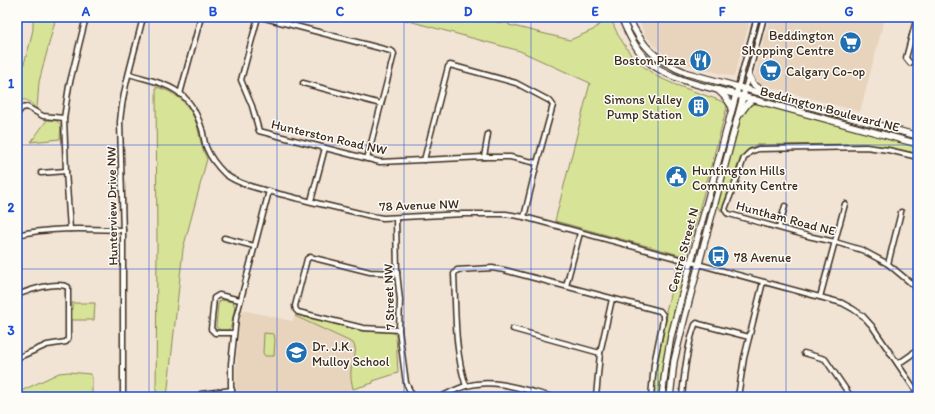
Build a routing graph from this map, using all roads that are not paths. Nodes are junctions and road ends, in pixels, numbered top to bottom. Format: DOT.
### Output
graph roads {
  1 [pos="86,17"];
  2 [pos="132,17"];
  3 [pos="201,17"];
  4 [pos="260,17"];
  5 [pos="621,17"];
  6 [pos="628,17"];
  7 [pos="757,17"];
  8 [pos="764,17"];
  9 [pos="917,17"];
  10 [pos="143,18"];
  11 [pos="912,36"];
  12 [pos="918,38"];
  13 [pos="910,63"];
  14 [pos="129,74"];
  15 [pos="749,76"];
  16 [pos="303,83"];
  17 [pos="742,88"];
  18 [pos="716,89"];
  19 [pos="180,94"];
  20 [pos="736,94"];
  21 [pos="743,96"];
  22 [pos="773,97"];
  23 [pos="754,99"];
  24 [pos="381,104"];
  25 [pos="732,108"];
  26 [pos="17,114"];
  27 [pos="64,118"];
  28 [pos="737,119"];
  29 [pos="488,134"];
  30 [pos="918,136"];
  31 [pos="918,144"];
  32 [pos="325,148"];
  33 [pos="484,157"];
  34 [pos="918,157"];
  35 [pos="367,159"];
  36 [pos="424,160"];
  37 [pos="537,163"];
  38 [pos="66,171"];
  39 [pos="41,173"];
  40 [pos="269,191"];
  41 [pos="310,201"];
  42 [pos="845,204"];
  43 [pos="784,206"];
  44 [pos="901,212"];
  45 [pos="524,217"];
  46 [pos="396,218"];
  47 [pos="779,227"];
  48 [pos="70,229"];
  49 [pos="123,230"];
  50 [pos="580,233"];
  51 [pos="17,235"];
  52 [pos="224,238"];
  53 [pos="835,242"];
  54 [pos="254,246"];
  55 [pos="691,262"];
  56 [pos="699,264"];
  57 [pos="888,264"];
  58 [pos="397,273"];
  59 [pos="764,282"];
  60 [pos="566,286"];
  61 [pos="918,289"];
  62 [pos="17,295"];
  63 [pos="820,297"];
  64 [pos="612,299"];
  65 [pos="240,300"];
  66 [pos="513,329"];
  67 [pos="399,330"];
  68 [pos="234,333"];
  69 [pos="749,337"];
  70 [pos="918,348"];
  71 [pos="600,353"];
  72 [pos="804,353"];
  73 [pos="17,358"];
  74 [pos="898,364"];
  75 [pos="466,386"];
  76 [pos="232,390"];
  77 [pos="201,394"];
  78 [pos="918,394"];
  79 [pos="123,397"];
  80 [pos="233,397"];
  81 [pos="413,397"];
  82 [pos="440,397"];
  83 [pos="552,397"];
  84 [pos="596,397"];
  85 [pos="651,397"];
  86 [pos="662,397"];
  87 [pos="670,397"];
  88 [pos="682,397"];
  89 [pos="738,397"];
  90 [pos="851,397"];
  1 -- 27 [label="street"];
  2 -- 10 [label="street"];
  3 -- 19 [label="street"];
  4 -- 24 [label="street"];
  4 -- 32 [label="street, Hunterston Road NW"];
  5 -- 18 [label="main road, Beddington Boulevard NE"];
  6 -- 17 [label="main road, Beddington Boulevard NE"];
  7 -- 17 [label="street, Centre Street N"];
  8 -- 15 [label="street, Centre Street N"];
  9 -- 11 [label="street"];
  10 -- 14 [label="street, Hunterview Drive NW"];
  11 -- 12 [label="street"];
  11 -- 13 [label="street"];
  14 -- 19 [label="street, 78 Avenue NW"];
  14 -- 49 [label="street, Hunterview Drive NW"];
  15 -- 17 [label="street, Centre Street N"];
  15 -- 22 [label="main road"];
  16 -- 24 [label="street"];
  17 -- 20 [label="main road, Centre Street N"];
  17 -- 21 [label="main road, Centre Street N"];
  17 -- 22 [label="main road, Beddington Boulevard NE"];
  18 -- 20 [label="main road, Beddington Boulevard NE"];
  18 -- 25 [label="main road"];
  19 -- 40 [label="street, 78 Avenue NW"];
  20 -- 21 [label="main road, Beddington Boulevard NE"];
  20 -- 25 [label="main road, Centre Street N"];
  21 -- 23 [label="main road, Beddington Boulevard NE"];
  21 -- 28 [label="main road, Centre Street N"];
  22 -- 30 [label="main road, Beddington Boulevard NE"];
  23 -- 28 [label="main road"];
  23 -- 31 [label="main road, Beddington Boulevard NE"];
  24 -- 35 [label="street"];
  25 -- 55 [label="main road, Centre Street N"];
  26 -- 27 [label="street"];
  27 -- 38 [label="street"];
  28 -- 56 [label="main road, Centre Street N"];
  29 -- 33 [label="street"];
  32 -- 35 [label="street, Hunterston Road NW"];
  32 -- 41 [label="street"];
  33 -- 36 [label="street, Hunterston Road NW"];
  33 -- 37 [label="street, Hunterston Road NW"];
  34 -- 47 [label="street, Huntham Road NE"];
  35 -- 36 [label="street, Hunterston Road NW"];
  36 -- 37 [label="street"];
  37 -- 45 [label="street"];
  38 -- 39 [label="street"];
  38 -- 48 [label="street"];
  40 -- 41 [label="street, 78 Avenue NW"];
  40 -- 54 [label="street"];
  41 -- 46 [label="street, 78 Avenue NW"];
  42 -- 53 [label="street"];
  43 -- 47 [label="street"];
  44 -- 57 [label="street"];
  45 -- 46 [label="street, 78 Avenue NW"];
  45 -- 50 [label="street, 78 Avenue NW"];
  46 -- 58 [label="street, 7 Street NW"];
  47 -- 53 [label="street, Huntham Road NE"];
  48 -- 49 [label="street"];
  48 -- 51 [label="street"];
  49 -- 79 [label="street, Hunterview Drive NW"];
  50 -- 55 [label="street, 78 Avenue NW"];
  50 -- 60 [label="street"];
  52 -- 54 [label="street"];
  53 -- 57 [label="street, Huntham Road NE"];
  53 -- 63 [label="street"];
  54 -- 65 [label="street"];
  55 -- 56 [label="street, 78 Avenue NW"];
  55 -- 86 [label="main road, Centre Street N"];
  56 -- 59 [label="street, 78 Avenue NW"];
  56 -- 87 [label="main road, Centre Street N"];
  57 -- 61 [label="street, Huntham Road NE"];
  58 -- 67 [label="street, 7 Street NW"];
  58 -- 67 [label="street"];
  59 -- 63 [label="street, 78 Avenue NW"];
  59 -- 69 [label="street"];
  60 -- 64 [label="street"];
  60 -- 75 [label="street"];
  62 -- 73 [label="street"];
  63 -- 74 [label="street, 78 Avenue NW"];
  64 -- 71 [label="street"];
  64 -- 85 [label="street"];
  65 -- 68 [label="street"];
  65 -- 68 [label="street"];
  66 -- 71 [label="street"];
  67 -- 81 [label="street, 7 Street NW"];
  68 -- 76 [label="street"];
  69 -- 88 [label="street"];
  69 -- 89 [label="street"];
  70 -- 74 [label="street"];
  71 -- 84 [label="street"];
  72 -- 90 [label="street"];
  74 -- 78 [label="street, 78 Avenue NW"];
  75 -- 82 [label="street"];
  75 -- 83 [label="street"];
  76 -- 77 [label="street"];
  76 -- 80 [label="street"];
}
